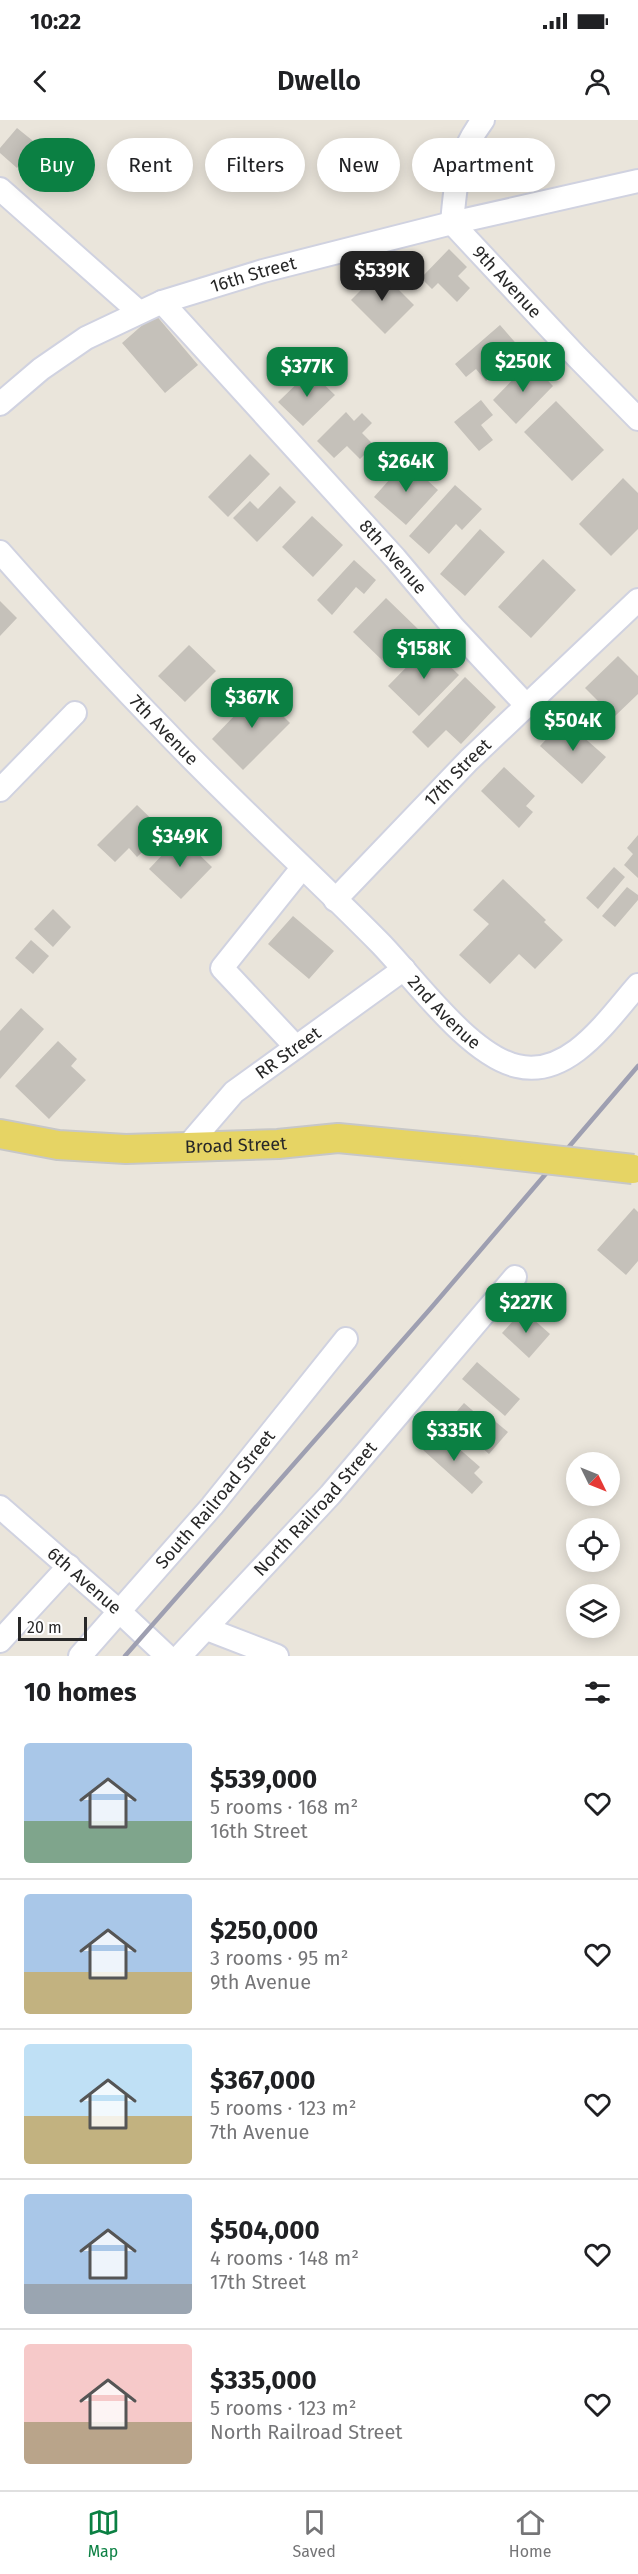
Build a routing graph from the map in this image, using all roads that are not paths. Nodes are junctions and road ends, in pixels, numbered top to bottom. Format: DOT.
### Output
graph roads {
  1 [pos="483,120"];
  2 [pos="638,181"];
  3 [pos="0,189"];
  4 [pos="452,223"];
  5 [pos="162,302"];
  6 [pos="139,312"];
  7 [pos="0,404"];
  8 [pos="638,419"];
  9 [pos="0,552"];
  10 [pos="638,600"];
  11 [pos="526,705"];
  12 [pos="75,713"];
  13 [pos="0,790"];
  14 [pos="303,868"];
  15 [pos="334,900"];
  16 [pos="404,969"];
  17 [pos="638,985"];
  18 [pos="296,1047"];
  19 [pos="0,1134"];
  20 [pos="185,1149"];
  21 [pos="635,1169"];
  22 [pos="515,1277"];
  23 [pos="345,1339"];
  24 [pos="0,1507"];
  25 [pos="69,1566"];
  26 [pos="119,1611"];
  27 [pos="207,1629"];
  28 [pos="0,1641"];
  29 [pos="80,1656"];
  30 [pos="167,1656"];
  31 [pos="180,1656"];
  32 [pos="277,1656"];
  1 -- 4 [label="street"];
  2 -- 4 [label="street, 16th Street"];
  3 -- 6 [label="street"];
  4 -- 5 [label="street, 16th Street"];
  4 -- 8 [label="street, 9th Avenue"];
  5 -- 6 [label="street, 16th Street"];
  5 -- 11 [label="street, 8th Avenue"];
  6 -- 7 [label="street, 16th Street"];
  9 -- 14 [label="street, 7th Avenue"];
  10 -- 11 [label="street, 17th Street"];
  11 -- 15 [label="street, 17th Street"];
  12 -- 13 [label="street"];
  14 -- 15 [label="street, 7th Avenue"];
  14 -- 18 [label="street"];
  15 -- 16 [label="street, 2nd Avenue"];
  16 -- 17 [label="street, 2nd Avenue"];
  16 -- 18 [label="street, RR Street"];
  18 -- 20 [label="street, RR Street"];
  19 -- 20 [label="main road, Broad Street"];
  20 -- 21 [label="main road, Broad Street, bridge"];
  22 -- 27 [label="street, North Railroad Street"];
  23 -- 26 [label="street, South Railroad Street"];
  24 -- 25 [label="street, 6th Avenue"];
  25 -- 26 [label="street, 6th Avenue"];
  25 -- 28 [label="street"];
  26 -- 29 [label="street, South Railroad Street"];
  26 -- 30 [label="street, 6th Avenue"];
  27 -- 31 [label="street, North Railroad Street"];
  27 -- 32 [label="street"];
}
